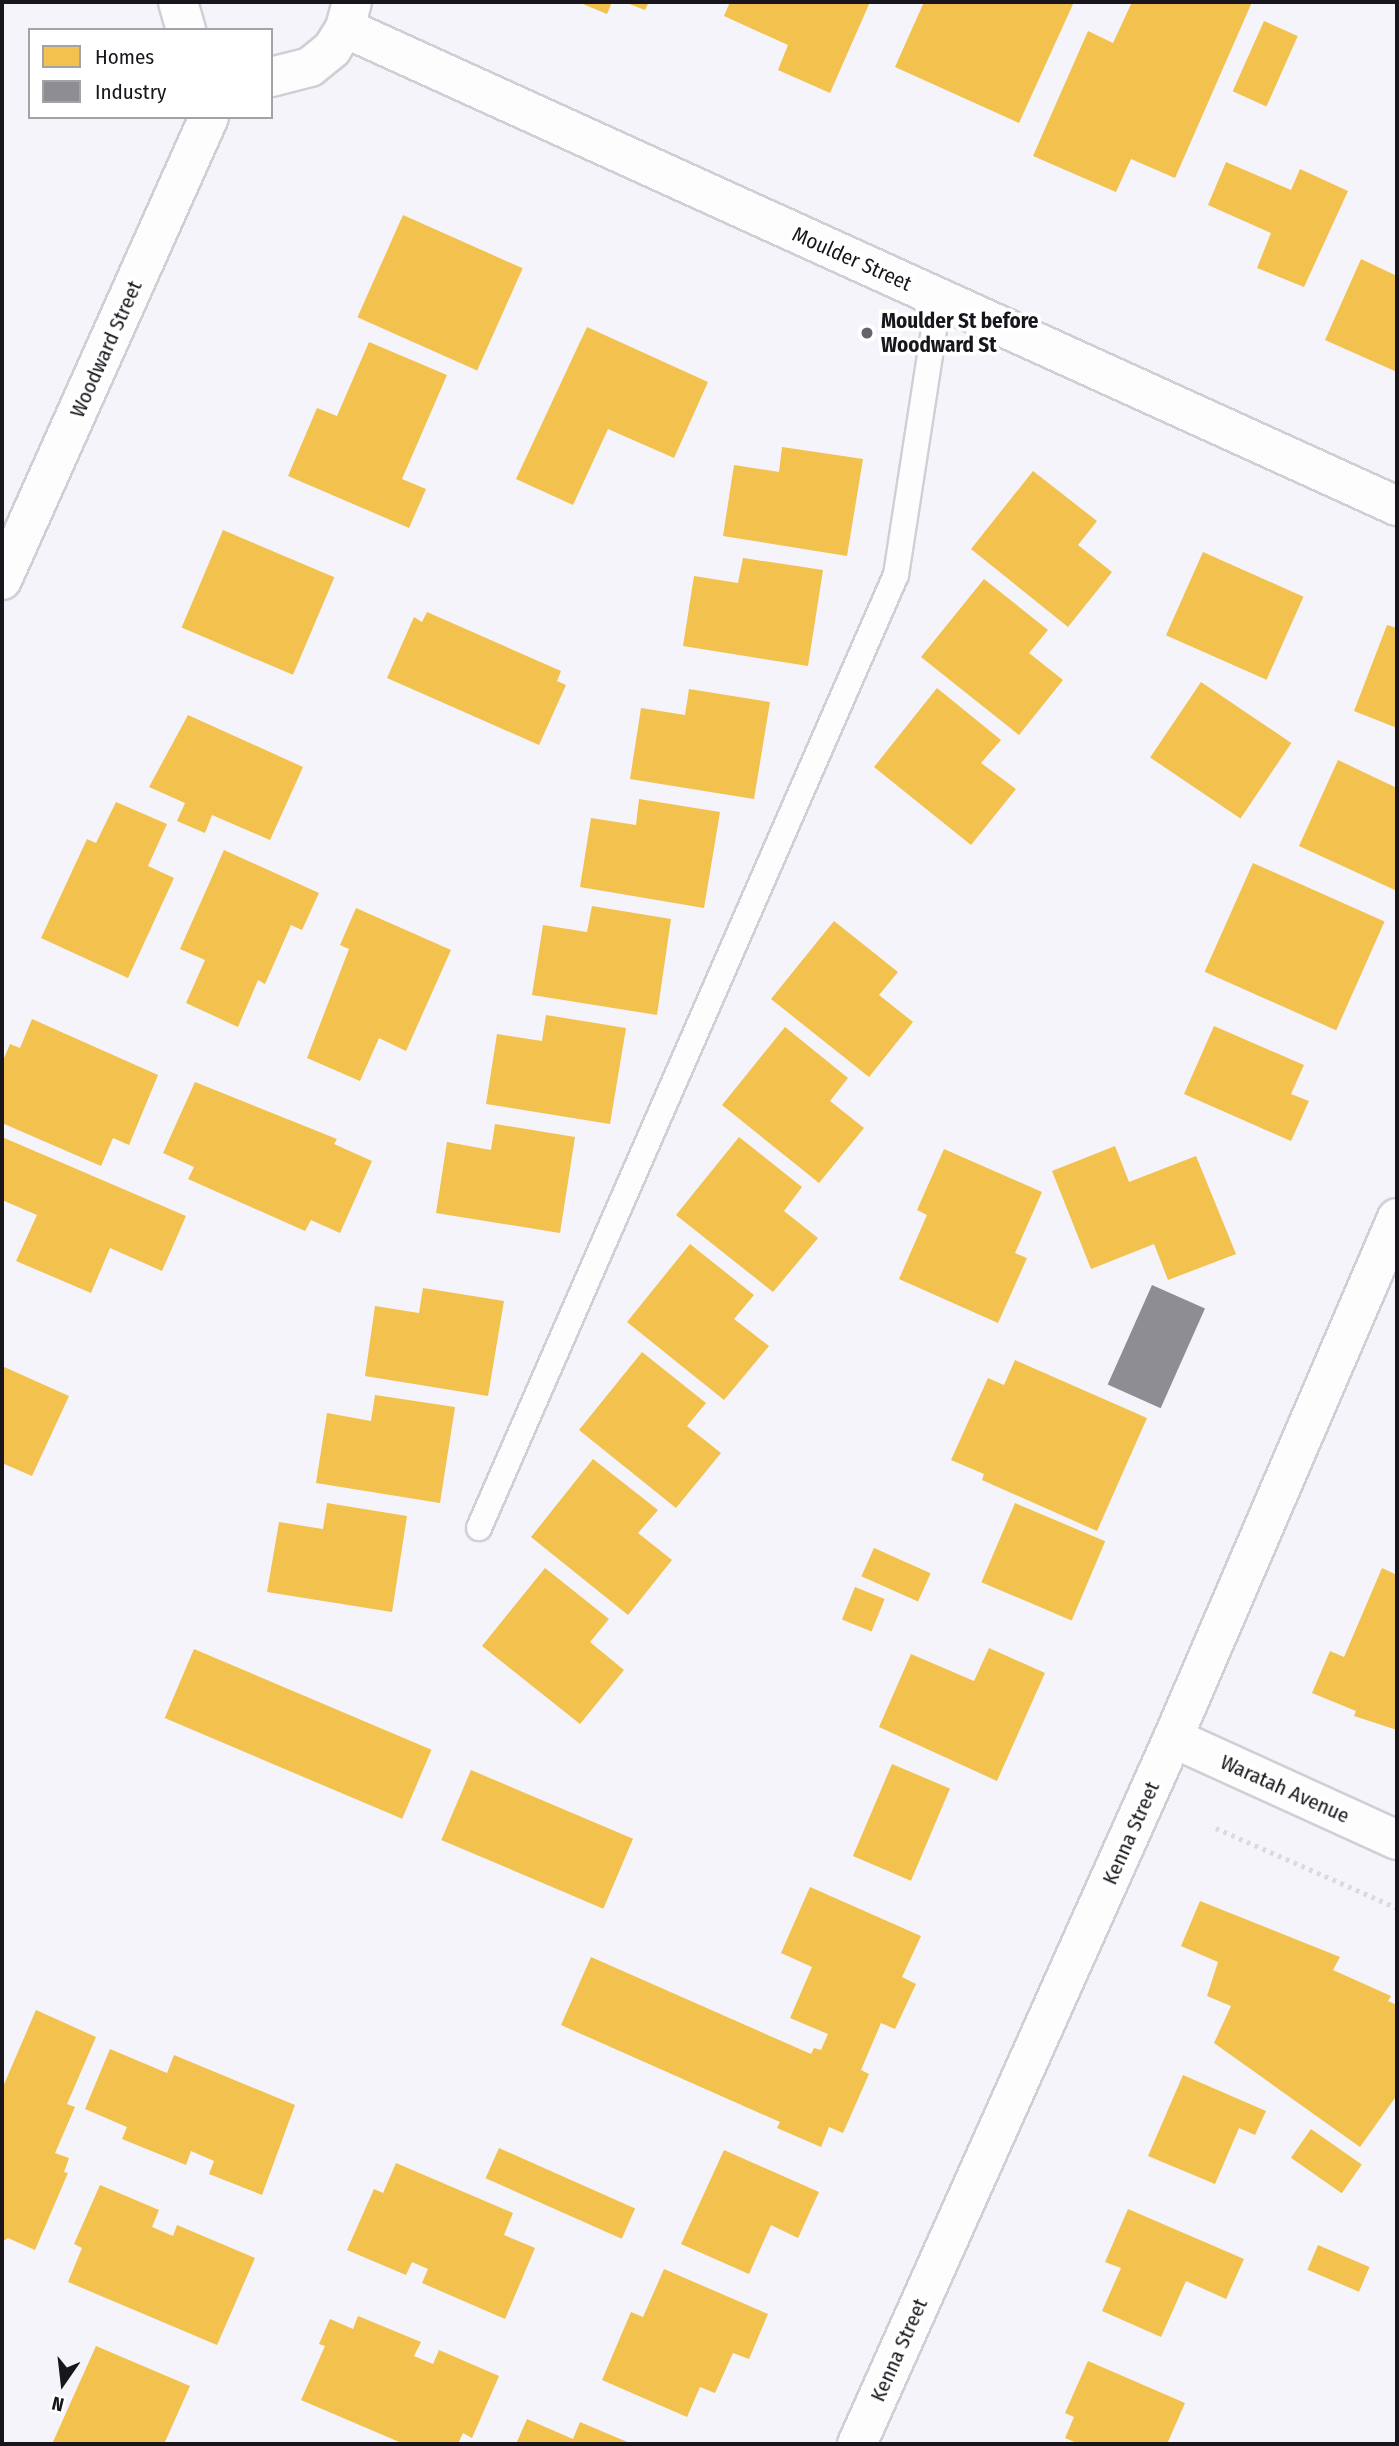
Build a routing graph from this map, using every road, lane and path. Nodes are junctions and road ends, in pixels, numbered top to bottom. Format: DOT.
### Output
graph roads {
  1 [pos="178,2"];
  2 [pos="349,15"];
  3 [pos="185,28"];
  4 [pos="273,77"];
  5 [pos="208,119"];
  6 [pos="939,298"];
  7 [pos="1397,506"];
  8 [pos="2,580"];
  9 [pos="1397,1218"];
  10 [pos="479,1528"];
  11 [pos="1173,1738"];
  12 [pos="1216,1828"];
  13 [pos="1397,1840"];
  14 [pos="1397,1908"];
  15 [pos="857,2444"];
  1 -- 3 [label="street"];
  2 -- 4 [label="street"];
  2 -- 6 [label="street, Moulder Street"];
  5 -- 8 [label="street, Woodward Street"];
  6 -- 7 [label="street, Moulder Street"];
  6 -- 10 [label="lane"];
  9 -- 11 [label="street, Kenna Street"];
  11 -- 13 [label="street, Waratah Avenue"];
  11 -- 15 [label="street, Kenna Street"];
  12 -- 14 [label="path"];
}
